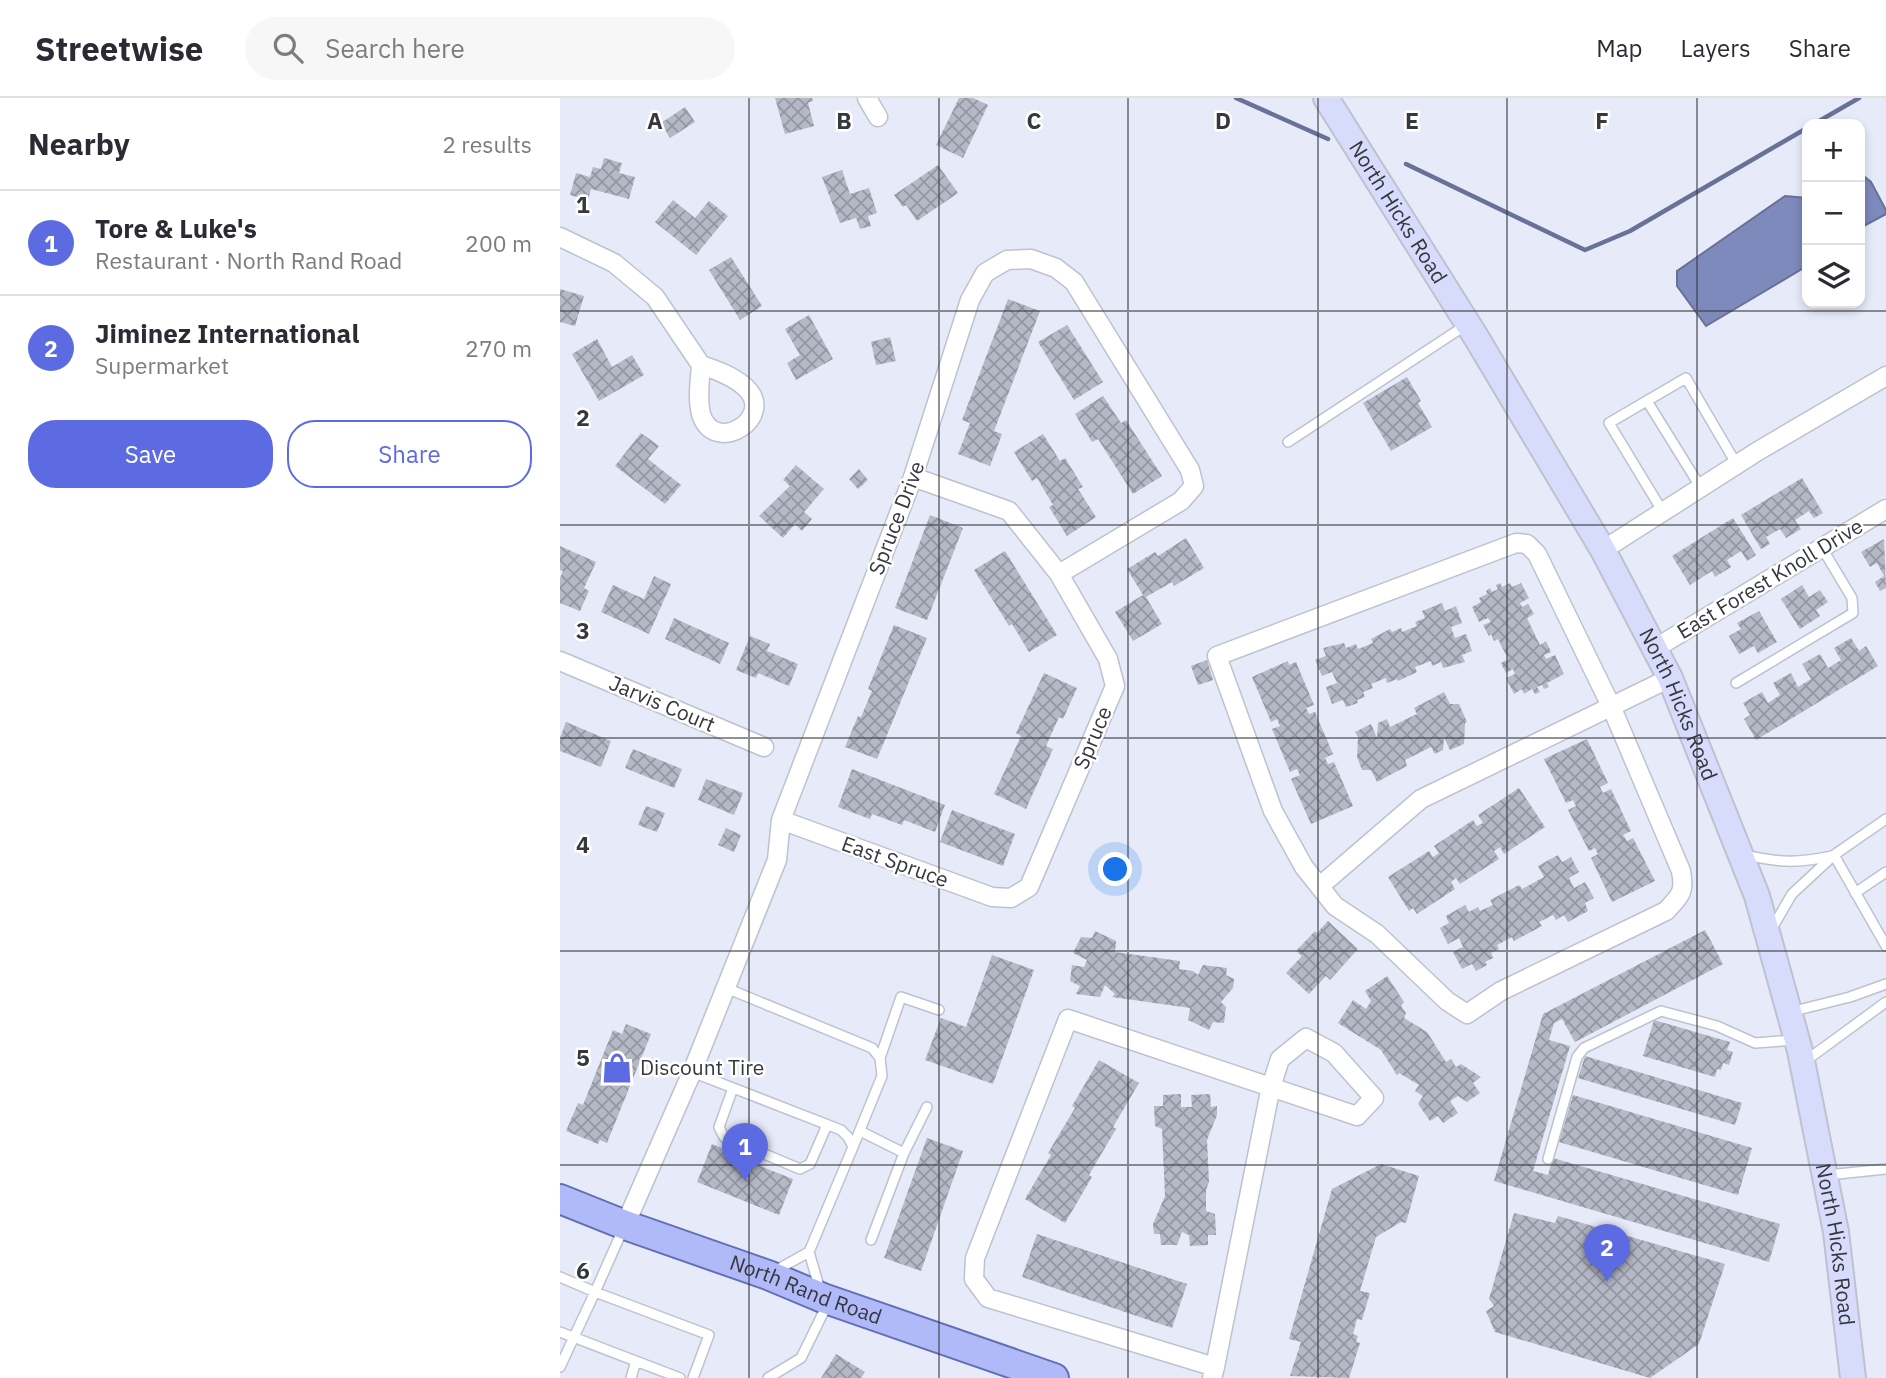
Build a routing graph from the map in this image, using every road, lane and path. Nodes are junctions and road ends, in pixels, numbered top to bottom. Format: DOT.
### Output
graph roads {
  1 [pos="867,98"];
  2 [pos="1326,98"];
  3 [pos="877,117"];
  4 [pos="560,237"];
  5 [pos="1468,324"];
  6 [pos="701,365"];
  7 [pos="1886,376"];
  8 [pos="1647,401"];
  9 [pos="1288,442"];
  10 [pos="1737,465"];
  11 [pos="913,477"];
  12 [pos="1701,488"];
  13 [pos="1886,509"];
  14 [pos="1663,512"];
  15 [pos="1822,548"];
  16 [pos="1603,550"];
  17 [pos="1059,573"];
  18 [pos="1654,649"];
  19 [pos="560,661"];
  20 [pos="1670,678"];
  21 [pos="1735,683"];
  22 [pos="1611,706"];
  23 [pos="764,747"];
  24 [pos="1886,819"];
  25 [pos="781,820"];
  26 [pos="1741,854"];
  27 [pos="1834,855"];
  28 [pos="1886,872"];
  29 [pos="1320,886"];
  30 [pos="1855,893"];
  31 [pos="1011,898"];
  32 [pos="1768,935"];
  33 [pos="1886,946"];
  34 [pos="1886,985"];
  35 [pos="726,988"];
  36 [pos="1886,1002"];
  37 [pos="939,1010"];
  38 [pos="1789,1012"];
  39 [pos="1800,1051"];
  40 [pos="880,1058"];
  41 [pos="692,1072"];
  42 [pos="1271,1087"];
  43 [pos="733,1088"];
  44 [pos="927,1107"];
  45 [pos="827,1125"];
  46 [pos="860,1131"];
  47 [pos="853,1147"];
  48 [pos="904,1153"];
  49 [pos="1548,1159"];
  50 [pos="1886,1169"];
  51 [pos="1826,1175"];
  52 [pos="560,1199"];
  53 [pos="625,1225"];
  54 [pos="871,1240"];
  55 [pos="808,1252"];
  56 [pos="768,1275"];
  57 [pos="560,1277"];
  58 [pos="594,1292"];
  59 [pos="826,1299"];
  60 [pos="560,1332"];
  61 [pos="574,1337"];
  62 [pos="636,1361"];
  63 [pos="560,1367"];
  64 [pos="1213,1373"];
  65 [pos="631,1378"];
  66 [pos="680,1378"];
  67 [pos="692,1378"];
  68 [pos="768,1378"];
  69 [pos="1054,1378"];
  70 [pos="1853,1378"];
  1 -- 3 [label="street"];
  2 -- 5 [label="main road, North Hicks Road"];
  4 -- 6 [label="street"];
  5 -- 9 [label="lane"];
  5 -- 16 [label="main road, North Hicks Road"];
  7 -- 10 [label="street"];
  8 -- 10 [label="lane"];
  8 -- 12 [label="lane"];
  8 -- 14 [label="lane"];
  10 -- 12 [label="street"];
  11 -- 17 [label="street, Spruce"];
  11 -- 17 [label="street, Spruce Drive"];
  11 -- 25 [label="street, Spruce Drive"];
  12 -- 14 [label="street"];
  13 -- 15 [label="street, East Forest Knoll Drive"];
  14 -- 16 [label="street"];
  15 -- 18 [label="street, East Forest Knoll Drive"];
  15 -- 21 [label="lane"];
  16 -- 18 [label="main road, North Hicks Road"];
  17 -- 31 [label="street, Spruce"];
  18 -- 20 [label="main road, North Hicks Road"];
  19 -- 23 [label="street, Jarvis Court"];
  20 -- 22 [label="street"];
  20 -- 26 [label="main road, North Hicks Road"];
  22 -- 29 [label="street"];
  22 -- 29 [label="street"];
  22 -- 29 [label="street"];
  24 -- 27 [label="lane"];
  25 -- 31 [label="street, East Spruce"];
  25 -- 35 [label="street, Spruce Drive"];
  26 -- 27 [label="lane"];
  26 -- 32 [label="main road, North Hicks Road"];
  27 -- 30 [label="lane"];
  27 -- 32 [label="lane"];
  28 -- 30 [label="lane"];
  30 -- 33 [label="lane"];
  32 -- 38 [label="main road, North Hicks Road"];
  34 -- 38 [label="lane"];
  35 -- 40 [label="lane"];
  35 -- 41 [label="street, Spruce Drive"];
  36 -- 39 [label="lane"];
  37 -- 40 [label="lane"];
  38 -- 39 [label="main road, North Hicks Road"];
  39 -- 49 [label="lane"];
  39 -- 51 [label="main road, North Hicks Road"];
  40 -- 46 [label="lane"];
  41 -- 43 [label="lane"];
  41 -- 53 [label="street, Spruce Drive"];
  42 -- 42 [label="street"];
  42 -- 64 [label="street"];
  42 -- 64 [label="street"];
  43 -- 45 [label="lane"];
  43 -- 45 [label="lane"];
  44 -- 48 [label="lane"];
  45 -- 47 [label="lane"];
  46 -- 47 [label="lane"];
  46 -- 48 [label="lane"];
  47 -- 55 [label="lane"];
  48 -- 54 [label="lane"];
  50 -- 51 [label="lane"];
  51 -- 70 [label="main road, North Hicks Road"];
  52 -- 53 [label="main road, North Rand Road"];
  53 -- 56 [label="main road, North Rand Road"];
  53 -- 58 [label="lane"];
  55 -- 56 [label="lane"];
  55 -- 59 [label="lane"];
  56 -- 59 [label="main road, North Rand Road"];
  57 -- 58 [label="lane"];
  58 -- 61 [label="lane"];
  58 -- 67 [label="lane"];
  59 -- 68 [label="lane"];
  59 -- 69 [label="main road, North Rand Road"];
  60 -- 61 [label="lane"];
  61 -- 62 [label="lane"];
  61 -- 63 [label="lane"];
  62 -- 65 [label="lane"];
  62 -- 66 [label="lane"];
}
